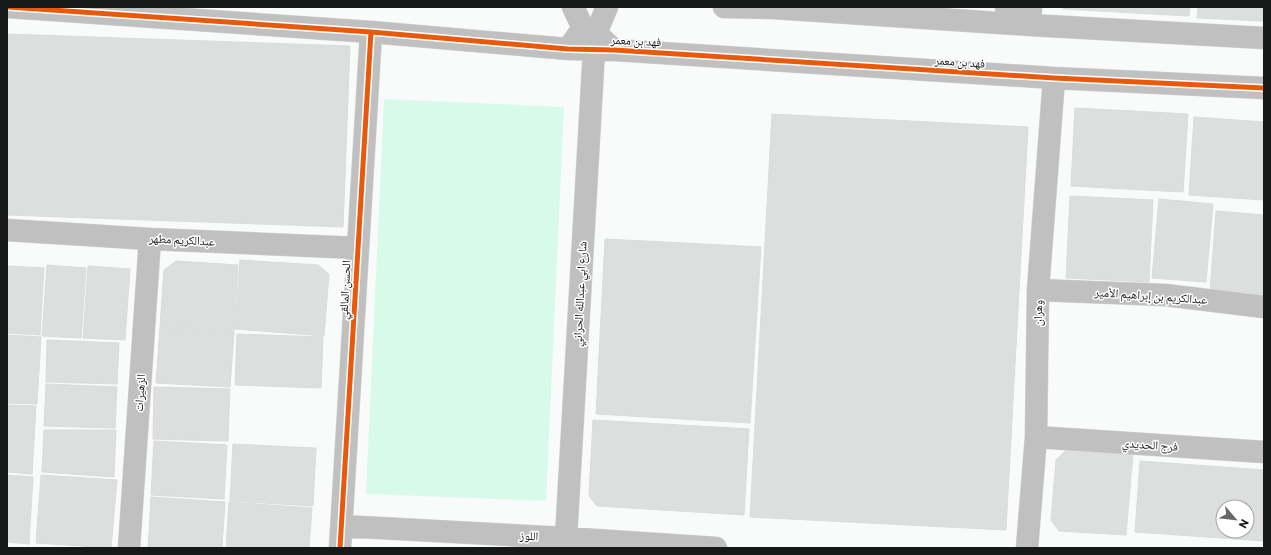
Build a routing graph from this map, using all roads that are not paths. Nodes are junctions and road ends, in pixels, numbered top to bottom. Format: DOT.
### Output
graph roads {
  1 [pos="8,7"];
  2 [pos="573,7"];
  3 [pos="606,7"];
  4 [pos="724,7"];
  5 [pos="1006,7"];
  6 [pos="1012,7"];
  7 [pos="773,8"];
  8 [pos="986,14"];
  9 [pos="1030,16"];
  10 [pos="371,32"];
  11 [pos="1264,38"];
  12 [pos="568,49"];
  13 [pos="604,50"];
  14 [pos="1054,78"];
  15 [pos="1264,88"];
  16 [pos="7,230"];
  17 [pos="150,239"];
  18 [pos="358,248"];
  19 [pos="1038,290"];
  20 [pos="1264,307"];
  21 [pos="1036,437"];
  22 [pos="1264,452"];
  23 [pos="342,526"];
  24 [pos="566,538"];
  25 [pos="129,548"];
  26 [pos="340,548"];
  27 [pos="716,548"];
  28 [pos="1026,548"];
  1 -- 10 [label="street, فهد بن معمر"];
  2 -- 12 [label="street"];
  3 -- 13 [label="street"];
  4 -- 7 [label="street"];
  5 -- 6 [label="street"];
  7 -- 8 [label="street"];
  8 -- 9 [label="street"];
  9 -- 11 [label="street"];
  10 -- 12 [label="street, فهد بن معمر"];
  10 -- 18 [label="street, الحسن المالقي"];
  12 -- 13 [label="street, فهد بن معمر"];
  13 -- 14 [label="street, فهد بن معمر"];
  13 -- 24 [label="street, شارع ابي عبدالله الحراني"];
  14 -- 15 [label="street, فهد بن معمر"];
  14 -- 19 [label="street, وهران"];
  16 -- 17 [label="street, عبدالكريم مطهر"];
  17 -- 18 [label="street, عبدالكريم مطهر"];
  17 -- 25 [label="street, الزهيرات"];
  18 -- 23 [label="street, الحسن المالقي"];
  19 -- 20 [label="street, عبدالكريم بن إبراهيم الأمير"];
  19 -- 21 [label="street, وهران"];
  21 -- 22 [label="street, فرج الحديدي"];
  21 -- 28 [label="street, وهران"];
  23 -- 24 [label="street, اللوز"];
  23 -- 26 [label="street, الحسن المالقي"];
  24 -- 27 [label="street, اللوز"];
}
